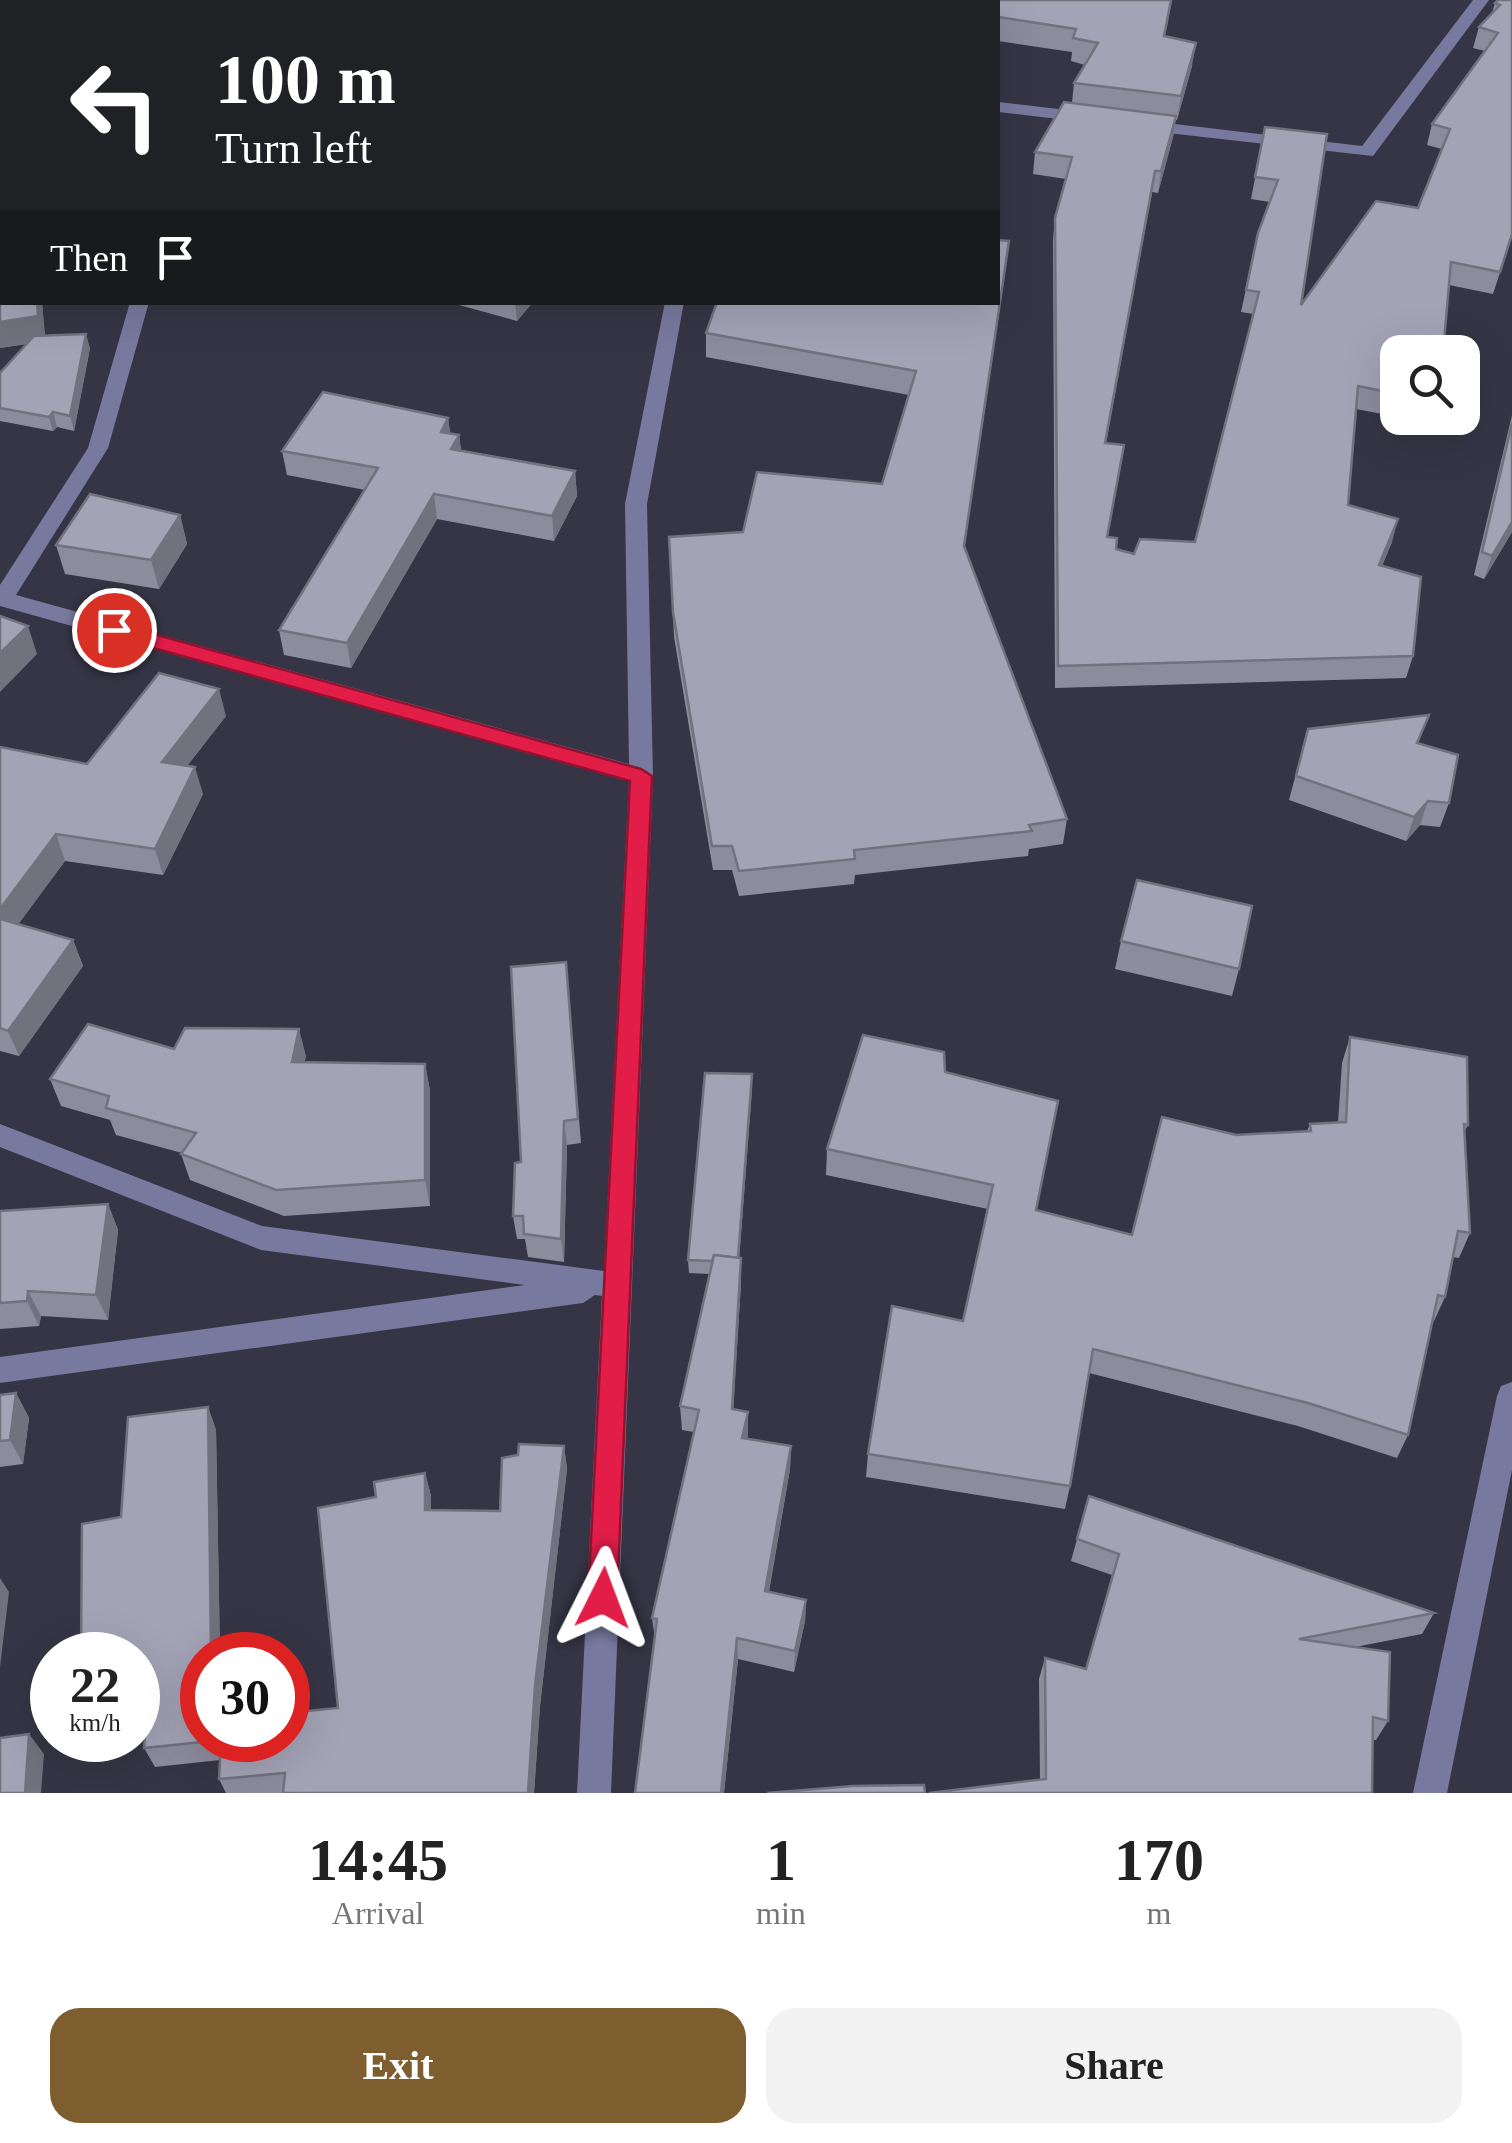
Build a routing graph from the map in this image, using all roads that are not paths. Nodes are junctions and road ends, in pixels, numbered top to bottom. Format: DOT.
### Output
graph roads {
  1 [pos="1481,0"];
  2 [pos="1000,107"];
  3 [pos="139,305"];
  4 [pos="674,305"];
  5 [pos="1,598"];
  6 [pos="641,776"];
  7 [pos="0,1135"];
  8 [pos="617,1285"];
  9 [pos="0,1370"];
  10 [pos="1512,1396"];
  11 [pos="594,1793"];
  12 [pos="1430,1793"];
  1 -- 2 [label="street"];
  3 -- 5 [label="street"];
  4 -- 6 [label="street"];
  5 -- 6 [label="street"];
  6 -- 8 [label="street"];
  7 -- 8 [label="street"];
  8 -- 9 [label="street"];
  8 -- 11 [label="street"];
  10 -- 12 [label="street"];
}
